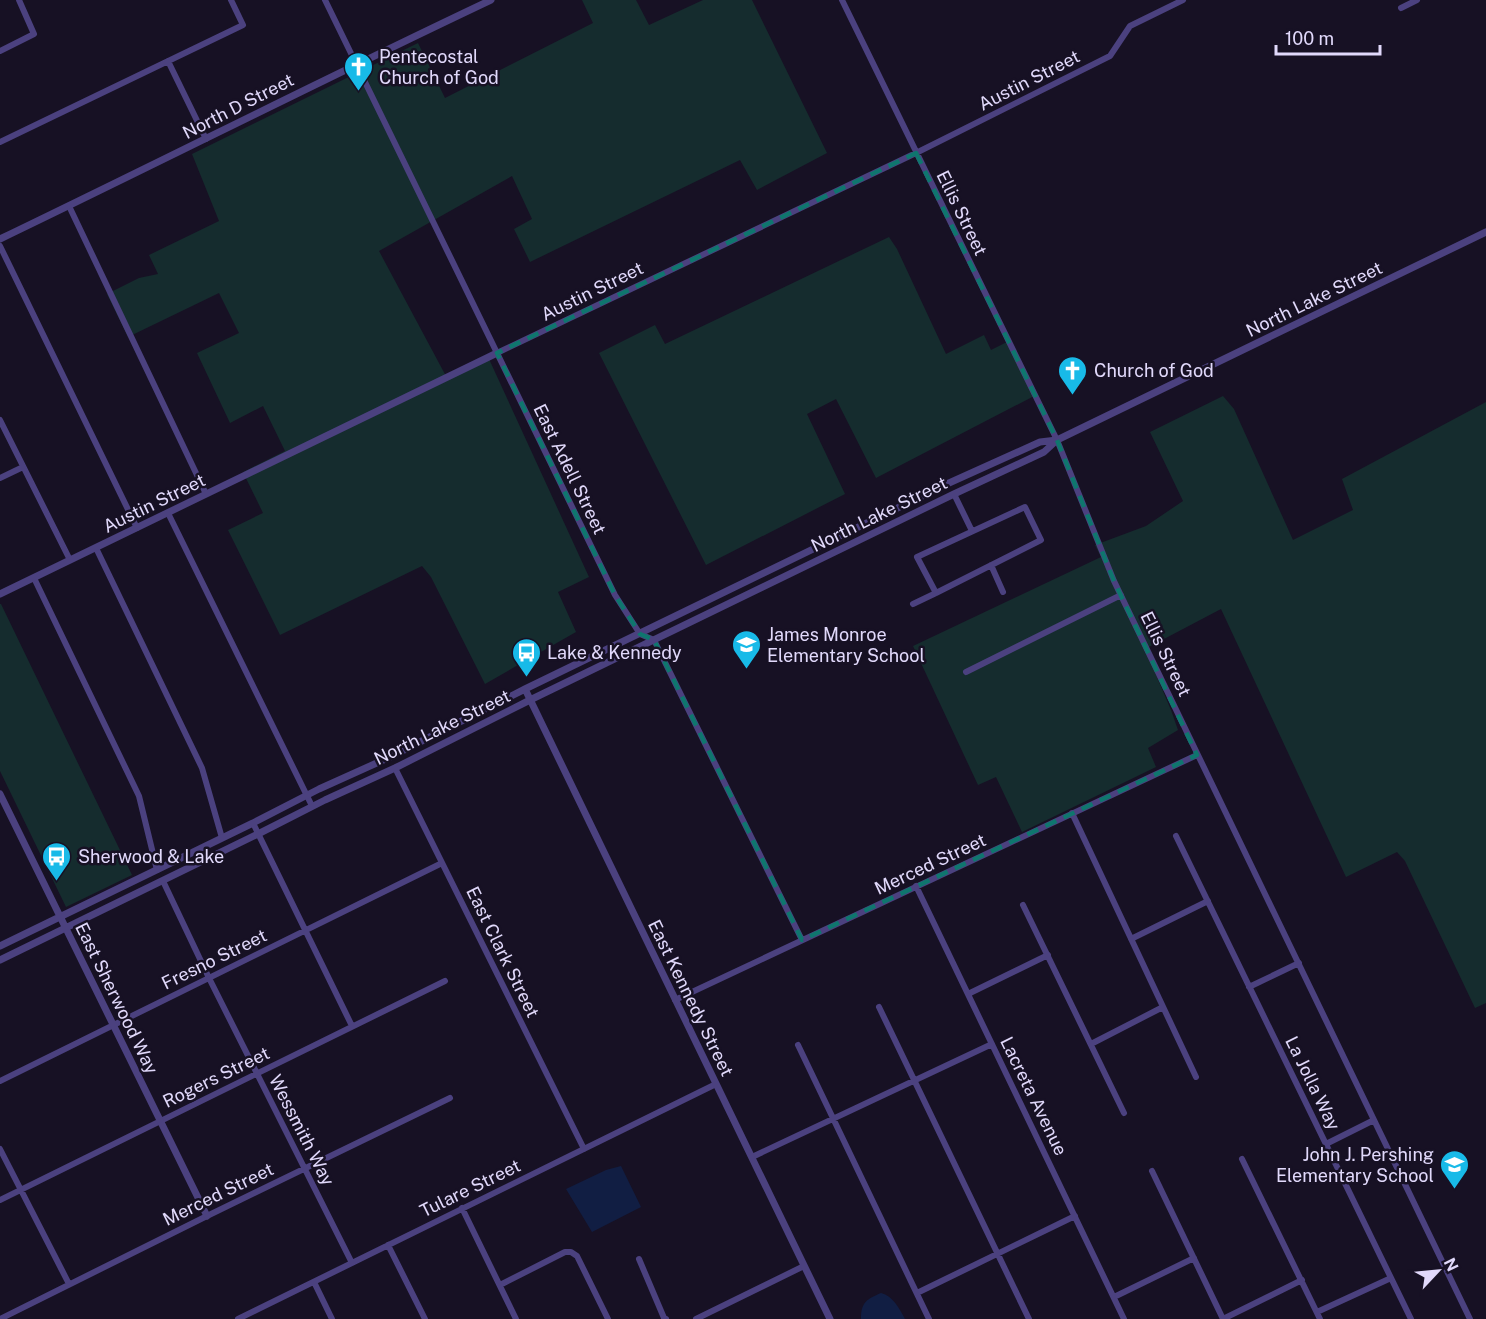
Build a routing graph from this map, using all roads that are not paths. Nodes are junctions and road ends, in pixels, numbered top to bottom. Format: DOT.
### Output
graph roads {
  1 [pos="19,0"];
  2 [pos="231,0"];
  3 [pos="325,0"];
  4 [pos="491,0"];
  5 [pos="842,0"];
  6 [pos="1183,0"];
  7 [pos="1417,0"];
  8 [pos="1401,8"];
  9 [pos="0,51"];
  10 [pos="168,61"];
  11 [pos="356,64"];
  12 [pos="206,139"];
  13 [pos="0,142"];
  14 [pos="916,153"];
  15 [pos="69,206"];
  16 [pos="1486,232"];
  17 [pos="0,239"];
  18 [pos="0,246"];
  19 [pos="497,353"];
  20 [pos="0,420"];
  21 [pos="1057,441"];
  22 [pos="23,467"];
  23 [pos="0,478"];
  24 [pos="949,483"];
  25 [pos="206,494"];
  26 [pos="954,494"];
  27 [pos="168,513"];
  28 [pos="136,528"];
  29 [pos="972,531"];
  30 [pos="96,548"];
  31 [pos="70,560"];
  32 [pos="991,565"];
  33 [pos="34,578"];
  34 [pos="741,585"];
  35 [pos="757,590"];
  36 [pos="1004,592"];
  37 [pos="936,593"];
  38 [pos="0,594"];
  39 [pos="1121,595"];
  40 [pos="913,604"];
  41 [pos="640,634"];
  42 [pos="654,640"];
  43 [pos="966,672"];
  44 [pos="525,689"];
  45 [pos="530,700"];
  46 [pos="1197,754"];
  47 [pos="395,768"];
  48 [pos="0,794"];
  49 [pos="307,795"];
  50 [pos="312,806"];
  51 [pos="1072,813"];
  52 [pos="253,823"];
  53 [pos="258,834"];
  54 [pos="1176,836"];
  55 [pos="222,838"];
  56 [pos="442,863"];
  57 [pos="157,870"];
  58 [pos="162,881"];
  59 [pos="916,886"];
  60 [pos="1208,901"];
  61 [pos="1023,905"];
  62 [pos="59,916"];
  63 [pos="65,927"];
  64 [pos="306,931"];
  65 [pos="1131,939"];
  66 [pos="802,940"];
  67 [pos="0,946"];
  68 [pos="1048,955"];
  69 [pos="0,960"];
  70 [pos="1299,963"];
  71 [pos="209,978"];
  72 [pos="445,981"];
  73 [pos="1249,987"];
  74 [pos="968,994"];
  75 [pos="675,1000"];
  76 [pos="879,1007"];
  77 [pos="1163,1007"];
  78 [pos="113,1025"];
  79 [pos="352,1026"];
  80 [pos="992,1044"];
  81 [pos="1090,1044"];
  82 [pos="798,1045"];
  83 [pos="256,1073"];
  84 [pos="1196,1077"];
  85 [pos="0,1081"];
  86 [pos="914,1081"];
  87 [pos="716,1084"];
  88 [pos="450,1098"];
  89 [pos="1124,1113"];
  90 [pos="833,1119"];
  91 [pos="1374,1120"];
  92 [pos="160,1121"];
  93 [pos="1326,1144"];
  94 [pos="0,1149"];
  95 [pos="584,1149"];
  96 [pos="752,1157"];
  97 [pos="1242,1159"];
  98 [pos="305,1169"];
  99 [pos="1152,1171"];
  100 [pos="21,1190"];
  101 [pos="0,1200"];
  102 [pos="462,1208"];
  103 [pos="207,1215"];
  104 [pos="1075,1216"];
  105 [pos="388,1245"];
  106 [pos="997,1254"];
  107 [pos="1194,1258"];
  108 [pos="639,1260"];
  109 [pos="352,1263"];
  110 [pos="804,1266"];
  111 [pos="1391,1278"];
  112 [pos="1302,1280"];
  113 [pos="314,1282"];
  114 [pos="69,1284"];
  115 [pos="500,1285"];
  116 [pos="917,1293"];
  117 [pos="1114,1297"];
  118 [pos="1317,1312"];
  119 [pos="0,1319"];
  120 [pos="238,1319"];
  121 [pos="332,1319"];
  122 [pos="425,1319"];
  123 [pos="516,1319"];
  124 [pos="608,1319"];
  125 [pos="666,1319"];
  126 [pos="696,1319"];
  127 [pos="830,1319"];
  128 [pos="929,1319"];
  129 [pos="1029,1319"];
  130 [pos="1125,1319"];
  131 [pos="1223,1319"];
  132 [pos="1320,1319"];
  133 [pos="1411,1319"];
  134 [pos="1470,1319"];
  1 -- 9 [label="street"];
  2 -- 10 [label="street"];
  3 -- 11 [label="street, East Adell Street"];
  4 -- 11 [label="street, North D Street"];
  5 -- 14 [label="street, Ellis Street"];
  6 -- 14 [label="street, Austin Street"];
  7 -- 8 [label="street"];
  10 -- 12 [label="street"];
  10 -- 13 [label="street"];
  11 -- 12 [label="street, North D Street"];
  11 -- 19 [label="street, East Adell Street"];
  12 -- 15 [label="street, North D Street"];
  14 -- 19 [label="street, Austin Street"];
  14 -- 21 [label="street, Ellis Street"];
  15 -- 17 [label="street, North D Street"];
  15 -- 25 [label="street"];
  16 -- 21 [label="street, North Lake Street"];
  18 -- 28 [label="street"];
  19 -- 25 [label="street, Austin Street"];
  19 -- 41 [label="street, East Adell Street"];
  20 -- 22 [label="street"];
  21 -- 24 [label="street, North Lake Street"];
  21 -- 26 [label="street, North Lake Street"];
  21 -- 39 [label="street, Ellis Street"];
  22 -- 23 [label="street"];
  22 -- 31 [label="street"];
  24 -- 26 [label="street"];
  24 -- 34 [label="street, North Lake Street"];
  25 -- 27 [label="street, Austin Street"];
  26 -- 29 [label="street"];
  26 -- 35 [label="street, North Lake Street"];
  27 -- 28 [label="street, Austin Street"];
  27 -- 49 [label="street"];
  28 -- 30 [label="street, Austin Street"];
  29 -- 32 [label="street"];
  29 -- 37 [label="street"];
  30 -- 31 [label="street, Austin Street"];
  30 -- 55 [label="street"];
  31 -- 33 [label="street, Austin Street"];
  32 -- 36 [label="street"];
  32 -- 37 [label="street"];
  33 -- 38 [label="street, Austin Street"];
  33 -- 57 [label="street"];
  34 -- 35 [label="street"];
  34 -- 41 [label="street, North Lake Street"];
  35 -- 42 [label="street, North Lake Street"];
  37 -- 40 [label="street"];
  39 -- 43 [label="street"];
  39 -- 46 [label="street, Ellis Street"];
  41 -- 42 [label="street"];
  41 -- 44 [label="street, North Lake Street"];
  42 -- 45 [label="street, North Lake Street"];
  42 -- 66 [label="street"];
  44 -- 45 [label="street, East Kennedy Street"];
  44 -- 49 [label="street, North Lake Street"];
  45 -- 47 [label="street, North Lake Street"];
  45 -- 75 [label="street, East Kennedy Street"];
  46 -- 51 [label="street, Merced Street"];
  46 -- 70 [label="street, Ellis Street"];
  47 -- 50 [label="street, North Lake Street"];
  47 -- 56 [label="street, East Clark Street"];
  48 -- 62 [label="street, East Sherwood Way"];
  49 -- 50 [label="street"];
  49 -- 52 [label="street, North Lake Street"];
  50 -- 53 [label="street, North Lake Street"];
  51 -- 59 [label="street, Merced Street"];
  51 -- 65 [label="street"];
  52 -- 53 [label="street"];
  52 -- 55 [label="street, North Lake Street"];
  53 -- 58 [label="street, North Lake Street"];
  53 -- 64 [label="street"];
  54 -- 60 [label="street, La Jolla Way"];
  55 -- 57 [label="street, North Lake Street"];
  56 -- 64 [label="street, Fresno Street"];
  56 -- 95 [label="street, East Clark Street"];
  57 -- 62 [label="street, North Lake Street"];
  58 -- 63 [label="street, North Lake Street"];
  58 -- 71 [label="street, Wessmith Way"];
  59 -- 66 [label="street, Merced Street"];
  59 -- 74 [label="street, Lacreta Avenue"];
  60 -- 65 [label="street"];
  60 -- 73 [label="street, La Jolla Way"];
  61 -- 68 [label="street"];
  62 -- 63 [label="street, East Sherwood Way"];
  62 -- 67 [label="street, North Lake Street"];
  63 -- 69 [label="street, North Lake Street"];
  63 -- 78 [label="street, East Sherwood Way"];
  64 -- 71 [label="street, Fresno Street"];
  64 -- 79 [label="street"];
  65 -- 77 [label="street"];
  66 -- 75 [label="street, Merced Street"];
  68 -- 74 [label="street"];
  68 -- 81 [label="street"];
  70 -- 73 [label="street"];
  70 -- 91 [label="street, Ellis Street"];
  71 -- 78 [label="street, Fresno Street"];
  71 -- 83 [label="street, Wessmith Way"];
  72 -- 79 [label="street, Rogers Street"];
  73 -- 93 [label="street, La Jolla Way"];
  74 -- 80 [label="street, Lacreta Avenue"];
  75 -- 87 [label="street, East Kennedy Street"];
  76 -- 86 [label="street"];
  77 -- 81 [label="street"];
  77 -- 84 [label="street"];
  78 -- 85 [label="street, Fresno Street"];
  78 -- 92 [label="street, East Sherwood Way"];
  79 -- 83 [label="street, Rogers Street"];
  80 -- 86 [label="street"];
  80 -- 104 [label="street, Lacreta Avenue"];
  81 -- 89 [label="street"];
  82 -- 90 [label="street"];
  83 -- 92 [label="street, Rogers Street"];
  83 -- 98 [label="street, Wessmith Way"];
  86 -- 90 [label="street"];
  86 -- 106 [label="street"];
  87 -- 95 [label="street, Tulare Street"];
  87 -- 96 [label="street, East Kennedy Street"];
  88 -- 98 [label="street, Merced Street"];
  90 -- 96 [label="street"];
  90 -- 116 [label="street"];
  91 -- 93 [label="street"];
  91 -- 134 [label="street, Ellis Street"];
  92 -- 100 [label="street, Rogers Street"];
  92 -- 103 [label="street, East Sherwood Way"];
  93 -- 111 [label="street, La Jolla Way"];
  94 -- 100 [label="street"];
  95 -- 102 [label="street, Tulare Street"];
  96 -- 110 [label="street, East Kennedy Street"];
  97 -- 112 [label="street"];
  98 -- 103 [label="street, Merced Street"];
  98 -- 109 [label="street, Wessmith Way"];
  99 -- 107 [label="street"];
  100 -- 101 [label="street, Rogers Street"];
  100 -- 114 [label="street"];
  102 -- 105 [label="street, Tulare Street"];
  102 -- 115 [label="street"];
  103 -- 114 [label="street, Merced Street"];
  104 -- 106 [label="street"];
  104 -- 117 [label="street, Lacreta Avenue"];
  105 -- 109 [label="street, Tulare Street"];
  105 -- 122 [label="street"];
  106 -- 116 [label="street"];
  106 -- 129 [label="street"];
  107 -- 117 [label="street"];
  107 -- 131 [label="street"];
  108 -- 125 [label="street"];
  109 -- 113 [label="street, Tulare Street"];
  110 -- 126 [label="street"];
  110 -- 127 [label="street, East Kennedy Street"];
  111 -- 118 [label="street"];
  111 -- 133 [label="street, La Jolla Way"];
  112 -- 118 [label="street"];
  112 -- 131 [label="street"];
  113 -- 120 [label="street, Tulare Street"];
  113 -- 121 [label="street"];
  114 -- 119 [label="street, Merced Street"];
  115 -- 123 [label="street"];
  115 -- 124 [label="street"];
  116 -- 128 [label="street"];
  117 -- 130 [label="street, Lacreta Avenue"];
  118 -- 132 [label="street"];
}
